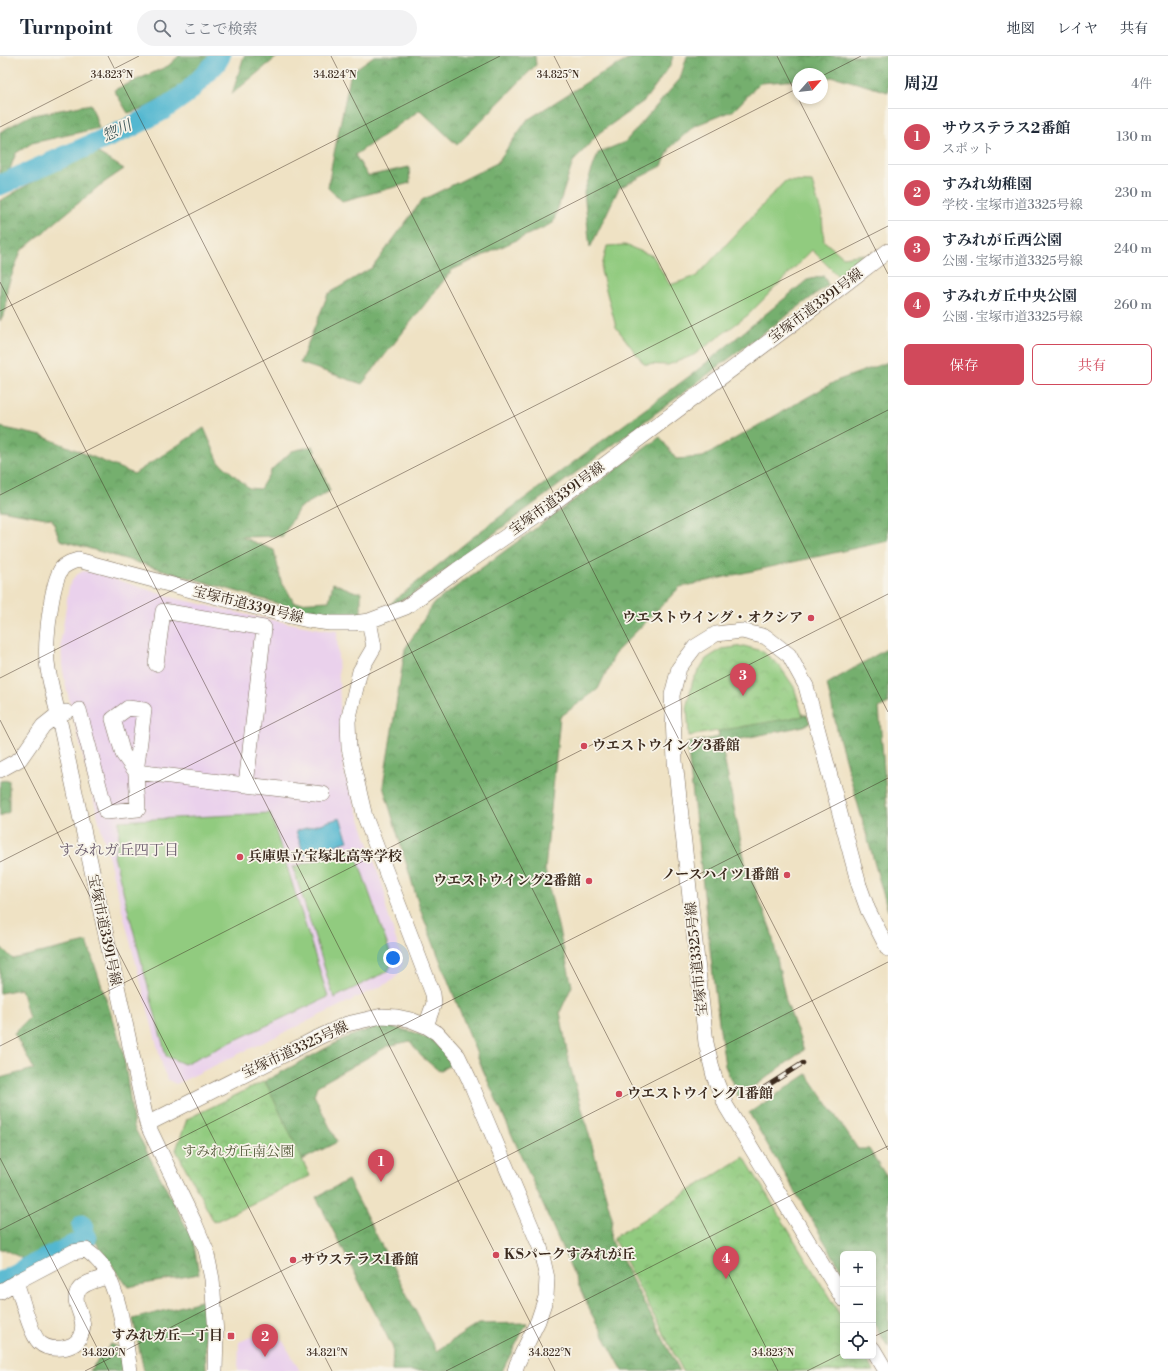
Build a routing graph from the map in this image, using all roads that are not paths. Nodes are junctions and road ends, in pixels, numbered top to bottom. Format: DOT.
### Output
graph roads {
  1 [pos="888,251"];
  2 [pos="369,621"];
  3 [pos="156,664"];
  4 [pos="58,714"];
  5 [pos="0,770"];
  6 [pos="246,786"];
  7 [pos="323,794"];
  8 [pos="888,949"];
  9 [pos="426,1026"];
  10 [pos="147,1124"];
  11 [pos="109,1276"];
  12 [pos="16,1282"];
  13 [pos="0,1292"];
  14 [pos="840,1294"];
  15 [pos="876,1354"];
  16 [pos="130,1371"];
  17 [pos="216,1371"];
  18 [pos="515,1371"];
  19 [pos="886,1371"];
  1 -- 2 [label="street, 宝塚市道3391号線"];
  2 -- 4 [label="street, 宝塚市道3391号線"];
  2 -- 9 [label="street"];
  3 -- 6 [label="street"];
  4 -- 5 [label="street"];
  4 -- 6 [label="street"];
  4 -- 10 [label="street, 宝塚市道3391号線"];
  6 -- 7 [label="street"];
  8 -- 14 [label="street, 宝塚市道3325号線"];
  9 -- 10 [label="street, 宝塚市道3325号線"];
  9 -- 18 [label="street, 宝塚市道3325号線"];
  10 -- 17 [label="street"];
  11 -- 12 [label="street"];
  11 -- 12 [label="street"];
  11 -- 16 [label="street"];
  12 -- 13 [label="street"];
  15 -- 19 [label="street"];
}
